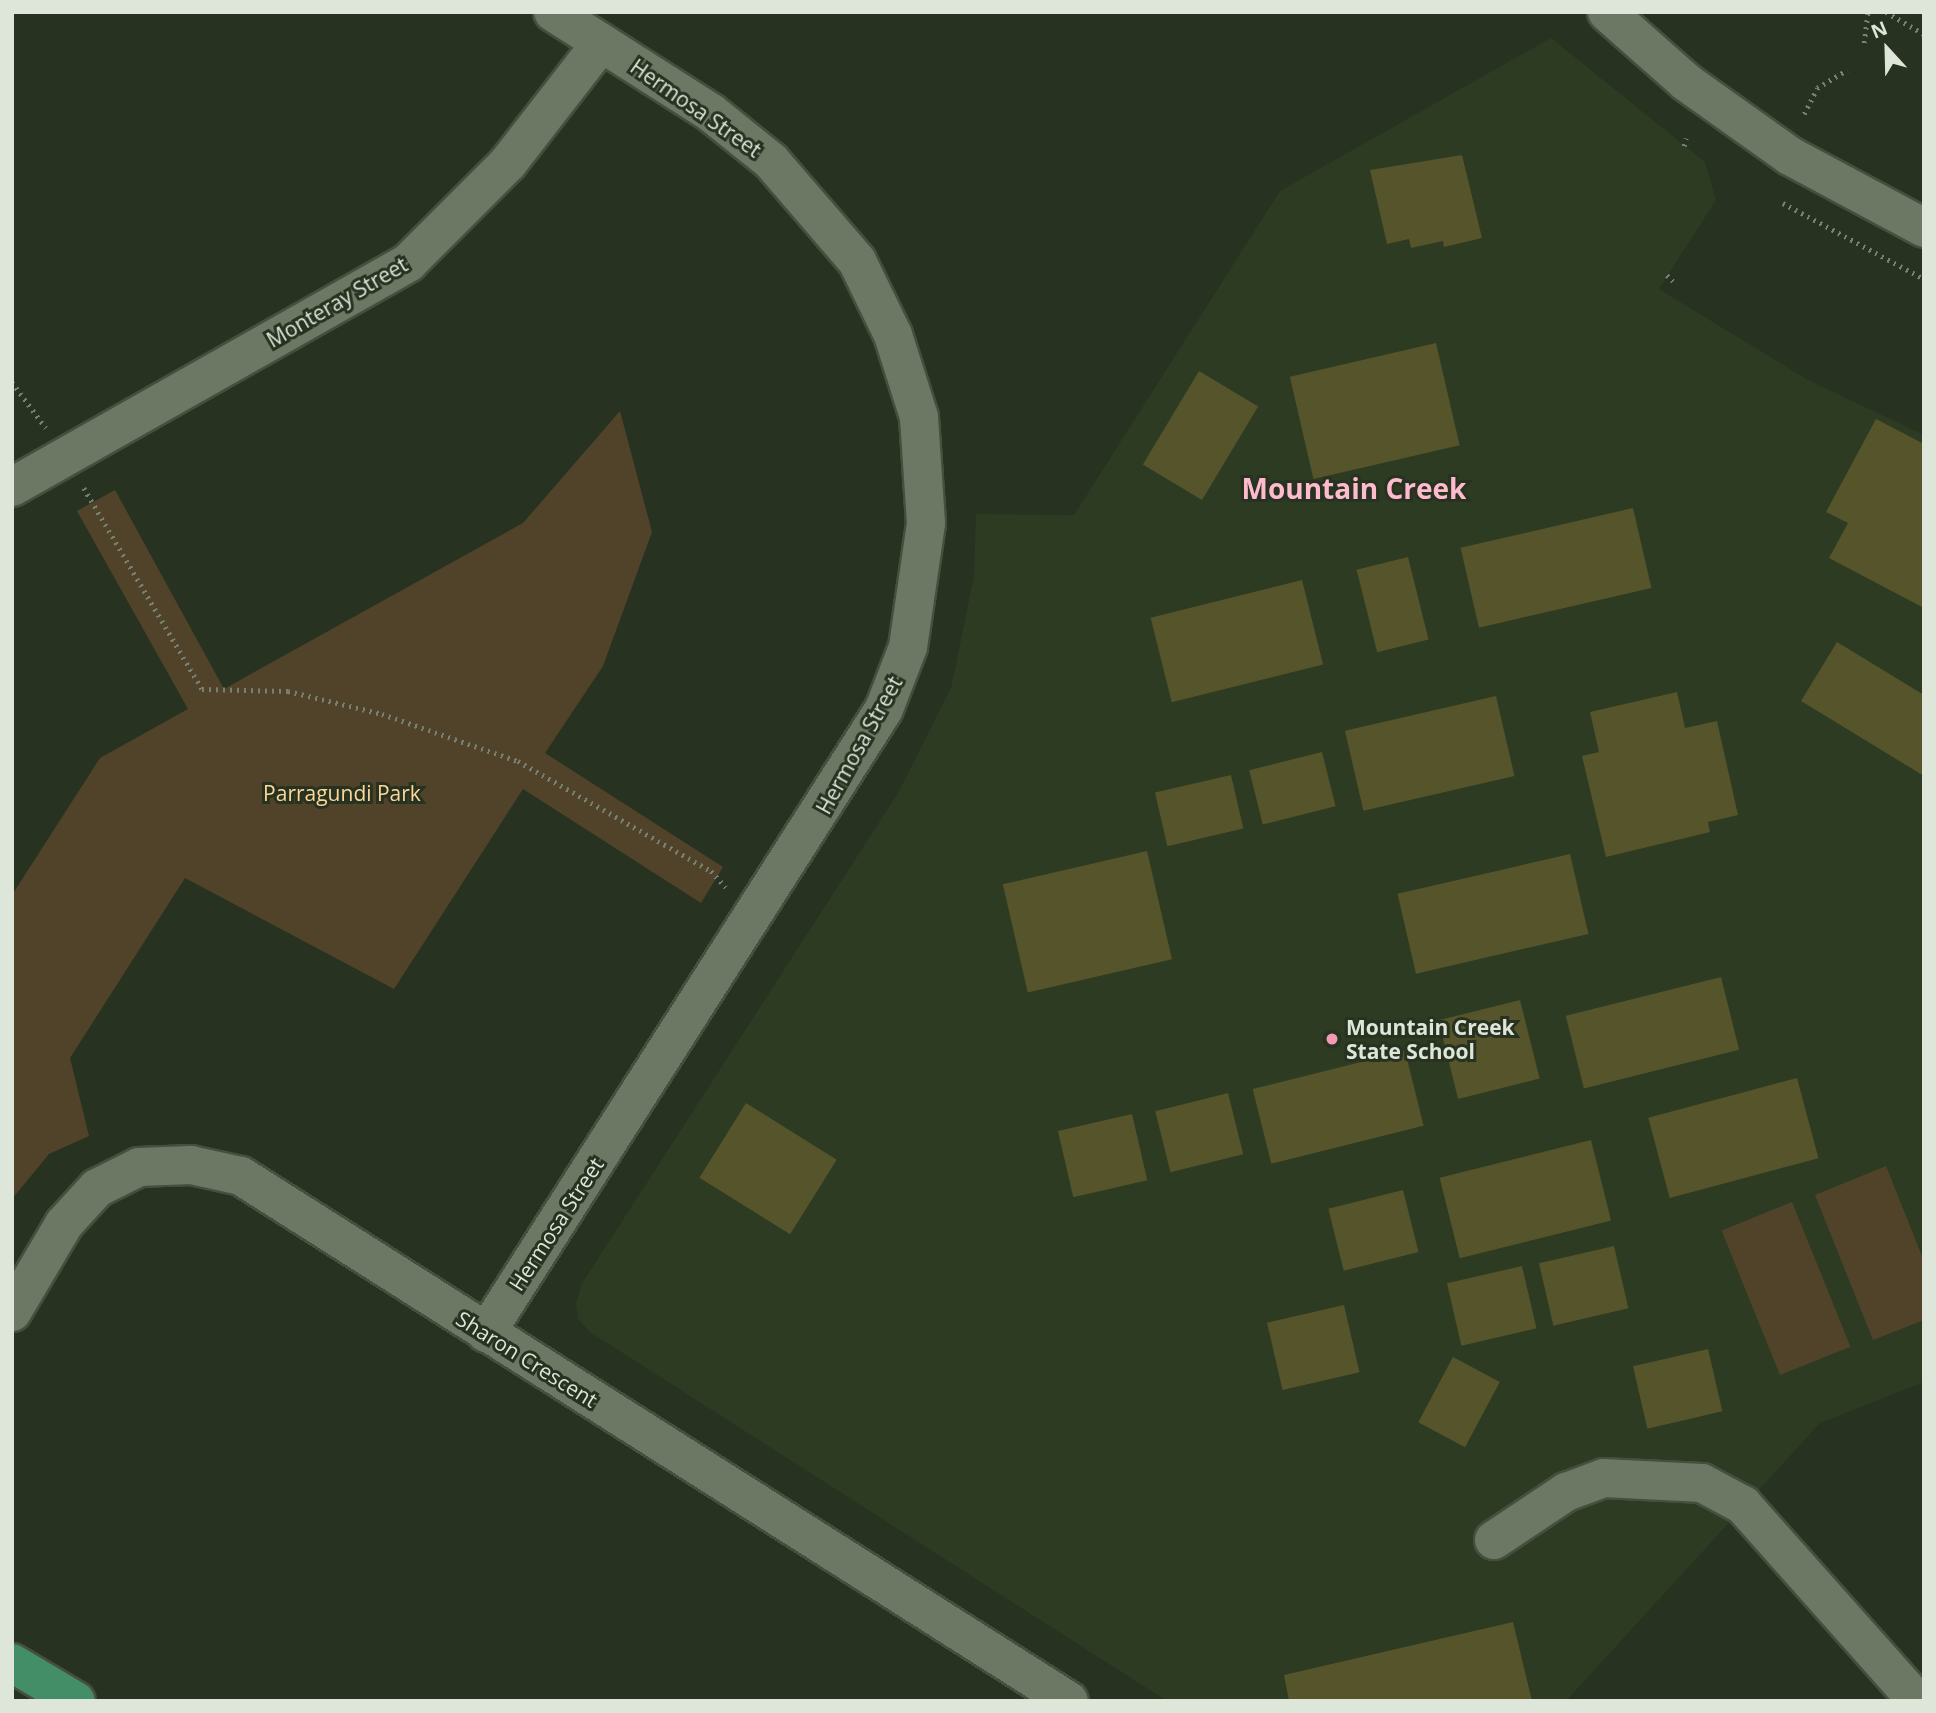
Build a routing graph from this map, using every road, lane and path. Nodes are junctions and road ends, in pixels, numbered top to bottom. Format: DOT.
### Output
graph roads {
  1 [pos="553,12"];
  2 [pos="1607,12"];
  3 [pos="1868,12"];
  4 [pos="1886,12"];
  5 [pos="1924,34"];
  6 [pos="601,43"];
  7 [pos="1864,43"];
  8 [pos="1847,70"];
  9 [pos="1804,114"];
  10 [pos="1686,138"];
  11 [pos="1684,146"];
  12 [pos="1783,203"];
  13 [pos="1924,228"];
  14 [pos="1667,275"];
  15 [pos="1924,279"];
  16 [pos="1677,285"];
  17 [pos="12,383"];
  18 [pos="65,455"];
  19 [pos="12,487"];
  20 [pos="732,892"];
  21 [pos="12,1312"];
  22 [pos="486,1333"];
  23 [pos="1494,1540"];
  24 [pos="12,1662"];
  25 [pos="1913,1693"];
  26 [pos="76,1701"];
  27 [pos="1069,1701"];
  1 -- 6 [label="street, Hermosa Street"];
  2 -- 13 [label="street"];
  3 -- 7 [label="path"];
  4 -- 5 [label="path"];
  6 -- 18 [label="street, Monteray Street"];
  6 -- 22 [label="street, Hermosa Street"];
  8 -- 9 [label="path"];
  10 -- 11 [label="path"];
  12 -- 15 [label="path"];
  14 -- 16 [label="path"];
  17 -- 18 [label="path"];
  18 -- 19 [label="street, Monteray Street"];
  18 -- 20 [label="path"];
  21 -- 22 [label="street, Sharon Crescent"];
  22 -- 27 [label="street, Sharon Crescent"];
  23 -- 25 [label="street"];
  24 -- 26 [label="main road"];
}
